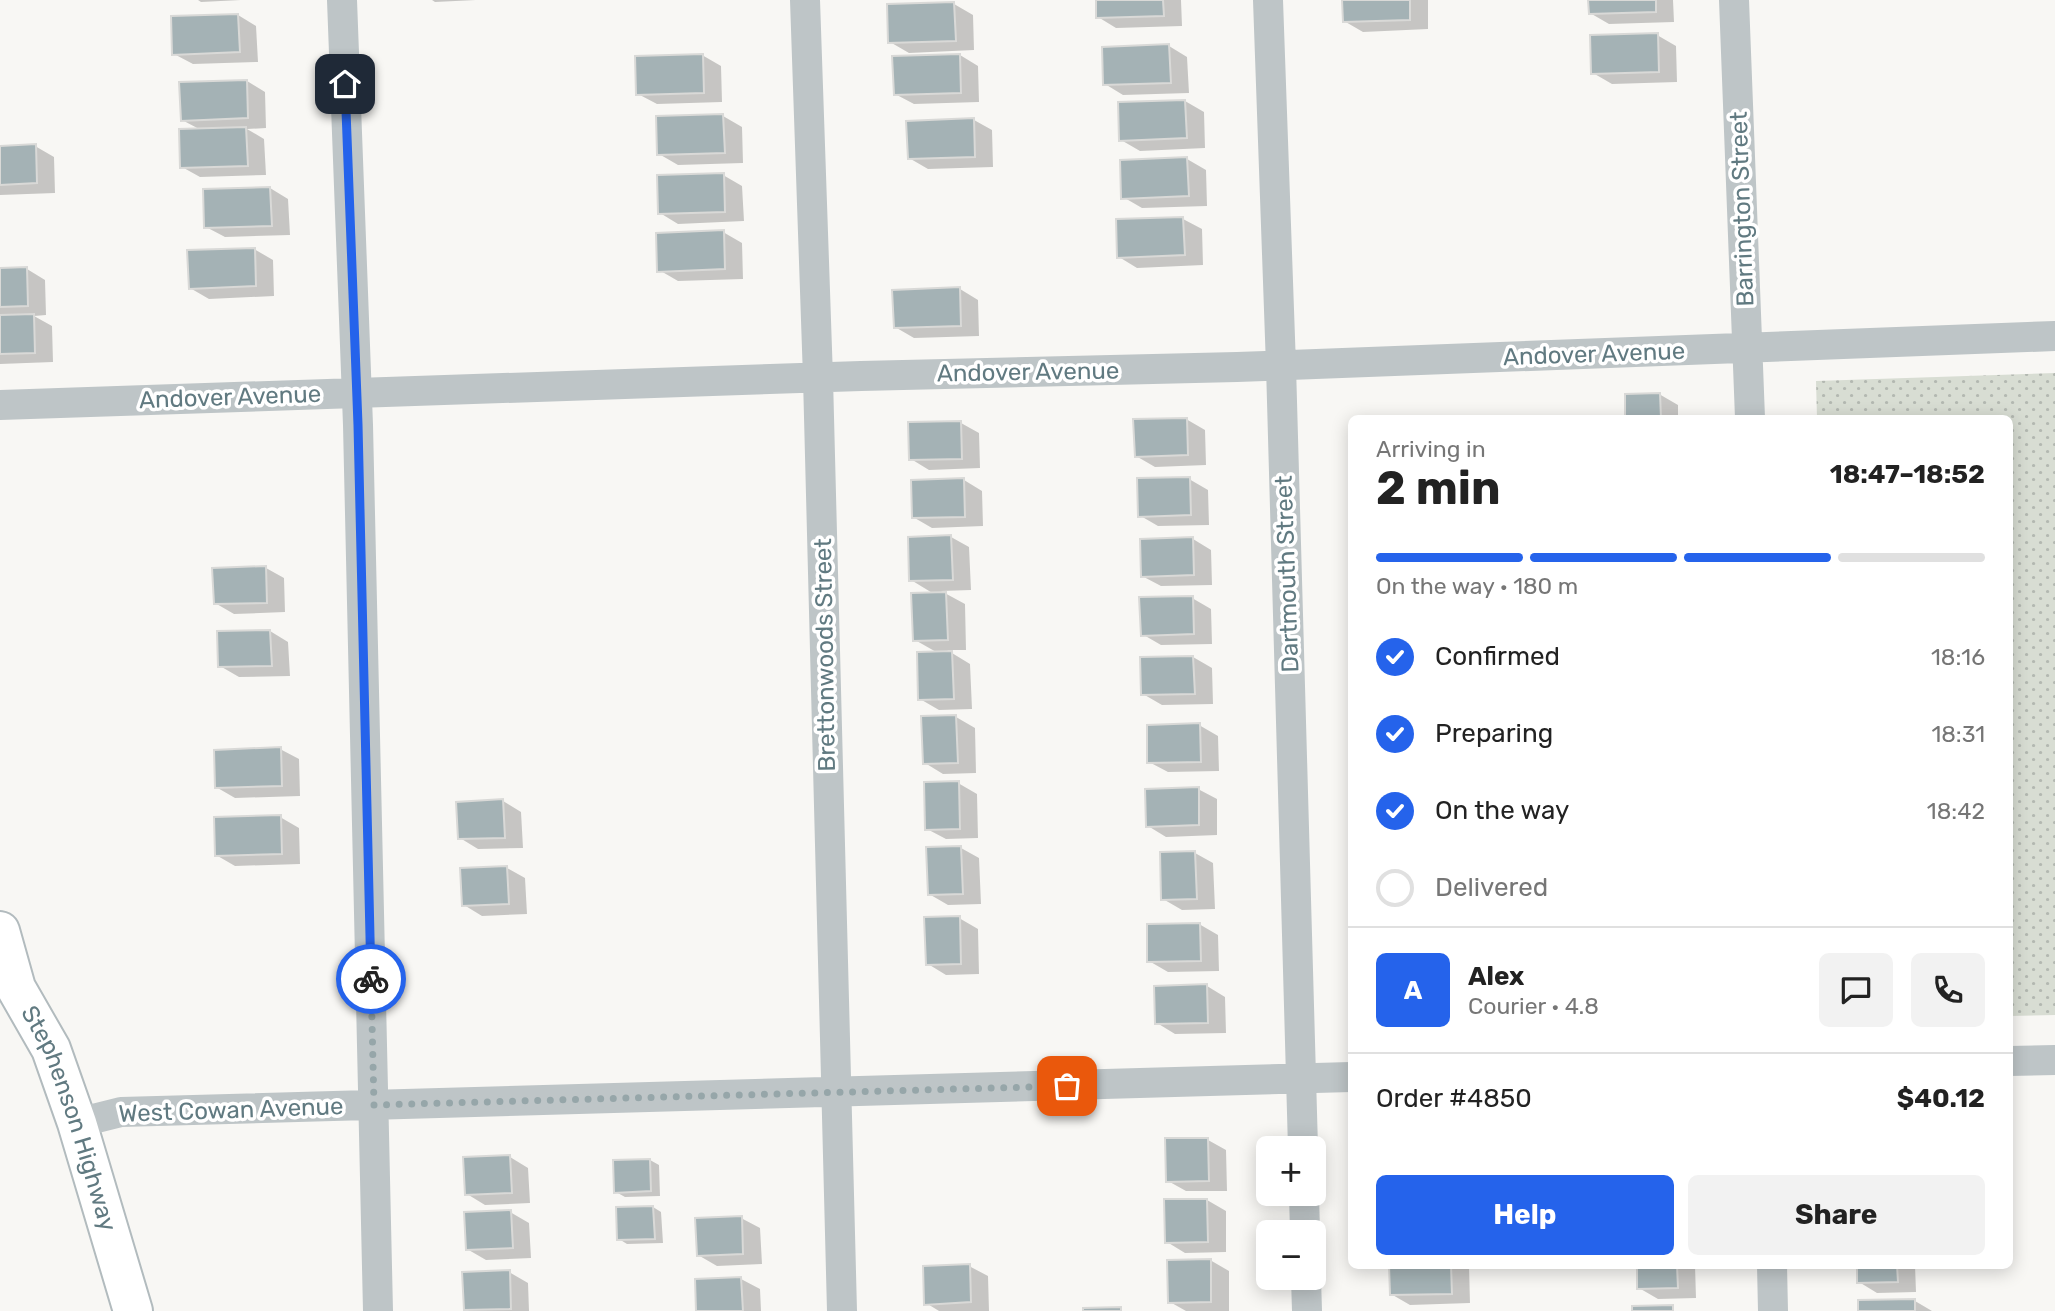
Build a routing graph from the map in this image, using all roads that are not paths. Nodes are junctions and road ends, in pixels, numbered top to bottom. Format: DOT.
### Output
graph roads {
  1 [pos="342,0"];
  2 [pos="805,0"];
  3 [pos="1268,0"];
  4 [pos="1734,0"];
  5 [pos="2055,336"];
  6 [pos="1748,347"];
  7 [pos="1281,366"];
  8 [pos="818,378"];
  9 [pos="357,393"];
  10 [pos="0,405"];
  11 [pos="1750,415"];
  12 [pos="0,931"];
  13 [pos="2055,1060"];
  14 [pos="2013,1061"];
  15 [pos="1348,1077"];
  16 [pos="1301,1079"];
  17 [pos="836,1093"];
  18 [pos="374,1105"];
  19 [pos="77,1123"];
  20 [pos="1303,1136"];
  21 [pos="1772,1269"];
  22 [pos="1306,1290"];
  23 [pos="134,1311"];
  24 [pos="378,1311"];
  25 [pos="842,1311"];
  26 [pos="1307,1311"];
  27 [pos="1773,1311"];
  1 -- 9 [label="street"];
  2 -- 8 [label="street, Brettonwoods Street"];
  3 -- 7 [label="street, Dartmouth Street"];
  4 -- 6 [label="street, Barrington Street"];
  5 -- 6 [label="street, Andover Avenue"];
  6 -- 7 [label="street, Andover Avenue"];
  6 -- 11 [label="street, Barrington Street"];
  7 -- 8 [label="street, Andover Avenue"];
  7 -- 16 [label="street, Dartmouth Street"];
  8 -- 9 [label="street, Andover Avenue"];
  8 -- 17 [label="street, Brettonwoods Street"];
  9 -- 10 [label="street, Andover Avenue"];
  9 -- 18 [label="street"];
  12 -- 19 [label="main road, Stephenson Highway"];
  13 -- 14 [label="street"];
  15 -- 16 [label="street, West Cowan Avenue"];
  16 -- 17 [label="street, West Cowan Avenue"];
  16 -- 20 [label="street, Dartmouth Street"];
  17 -- 18 [label="street, West Cowan Avenue"];
  17 -- 25 [label="street, Brettonwoods Street"];
  18 -- 19 [label="street, West Cowan Avenue"];
  18 -- 24 [label="street"];
  19 -- 23 [label="main road, Stephenson Highway"];
  21 -- 27 [label="street"];
  22 -- 26 [label="street"];
}
